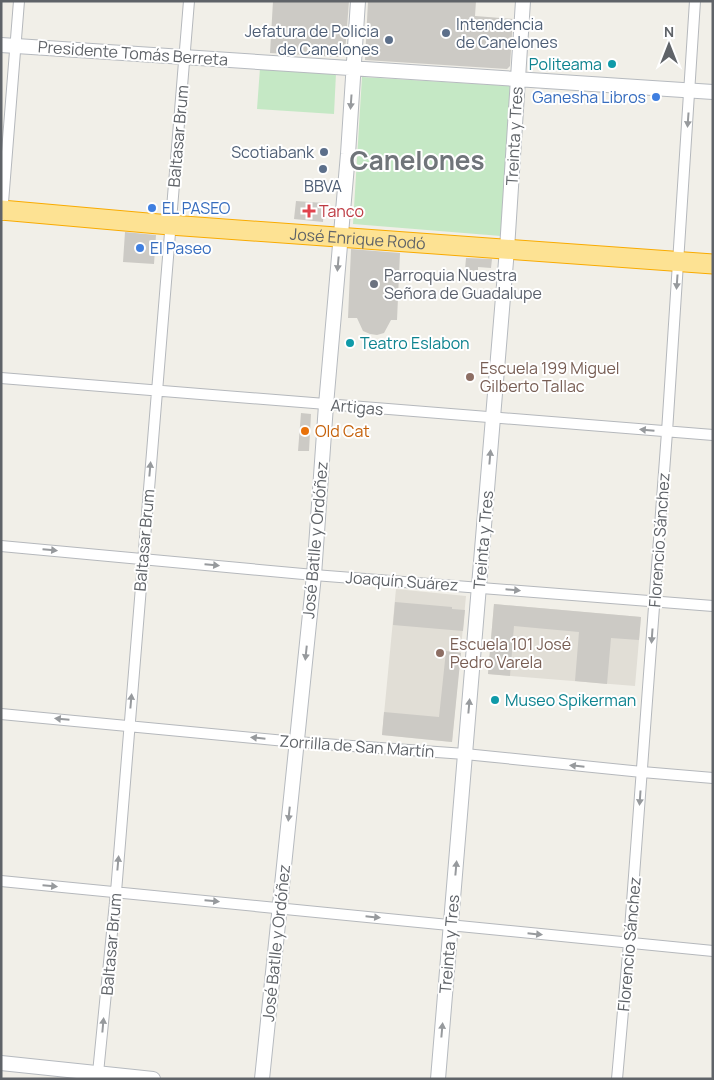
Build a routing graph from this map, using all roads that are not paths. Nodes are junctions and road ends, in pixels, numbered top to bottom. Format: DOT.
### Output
graph roads {
  1 [pos="20,1"];
  2 [pos="189,1"];
  3 [pos="358,1"];
  4 [pos="523,1"];
  5 [pos="695,1"];
  6 [pos="1,45"];
  7 [pos="16,46"];
  8 [pos="184,56"];
  9 [pos="353,67"];
  10 [pos="517,79"];
  11 [pos="690,91"];
  12 [pos="713,92"];
  13 [pos="2,213"];
  14 [pos="170,225"];
  15 [pos="340,237"];
  16 [pos="507,249"];
  17 [pos="678,262"];
  18 [pos="713,264"];
  19 [pos="1,378"];
  20 [pos="157,391"];
  21 [pos="326,405"];
  22 [pos="494,418"];
  23 [pos="667,432"];
  24 [pos="713,435"];
  25 [pos="1,546"];
  26 [pos="143,559"];
  27 [pos="314,574"];
  28 [pos="478,588"];
  29 [pos="655,602"];
  30 [pos="713,606"];
  31 [pos="1,714"];
  32 [pos="129,726"];
  33 [pos="296,742"];
  34 [pos="465,754"];
  35 [pos="642,772"];
  36 [pos="713,778"];
  37 [pos="1,881"];
  38 [pos="116,892"];
  39 [pos="280,908"];
  40 [pos="451,926"];
  41 [pos="629,943"];
  42 [pos="713,951"];
  43 [pos="1,1063"];
  44 [pos="98,1076"];
  45 [pos="153,1079"];
  46 [pos="262,1079"];
  47 [pos="438,1079"];
  48 [pos="617,1079"];
  1 -- 7 [label="street"];
  2 -- 8 [label="street, Baltasar Brum"];
  3 -- 9 [label="street, José Batlle y Ordóñez"];
  4 -- 10 [label="street, Treinta y Tres"];
  5 -- 11 [label="street, Florencio Sánchez"];
  6 -- 7 [label="street, Presidente Tomás Berreta"];
  7 -- 8 [label="street, Presidente Tomás Berreta"];
  7 -- 13 [label="street"];
  8 -- 9 [label="street, Presidente Tomás Berreta"];
  8 -- 14 [label="street, Baltasar Brum"];
  9 -- 10 [label="street, Presidente Tomás Berreta"];
  9 -- 15 [label="street, José Batlle y Ordóñez, one-way"];
  10 -- 11 [label="street, Presidente Tomás Berreta"];
  10 -- 16 [label="street, Treinta y Tres"];
  11 -- 12 [label="street, Presidente Tomás Berreta"];
  11 -- 17 [label="street, Florencio Sánchez, one-way"];
  13 -- 14 [label="highway, José Enrique Rodó"];
  14 -- 15 [label="highway, José Enrique Rodó"];
  14 -- 20 [label="street, Baltasar Brum"];
  15 -- 16 [label="highway, José Enrique Rodó"];
  15 -- 21 [label="street, José Batlle y Ordóñez, one-way"];
  16 -- 17 [label="highway, José Enrique Rodó"];
  16 -- 22 [label="street, Treinta y Tres"];
  17 -- 18 [label="highway, José Enrique Rodó"];
  17 -- 23 [label="street, Florencio Sánchez, one-way"];
  19 -- 20 [label="street, Artigas"];
  20 -- 21 [label="street, Artigas"];
  26 -- 20 [label="street, Baltasar Brum, one-way"];
  21 -- 22 [label="street, Artigas"];
  21 -- 27 [label="street, José Batlle y Ordóñez"];
  23 -- 22 [label="street, Artigas, one-way"];
  28 -- 22 [label="street, Treinta y Tres, one-way"];
  23 -- 24 [label="street, Artigas"];
  23 -- 29 [label="street, Florencio Sánchez"];
  25 -- 26 [label="street, Joaquín Suárez, one-way"];
  26 -- 27 [label="street, Joaquín Suárez, one-way"];
  32 -- 26 [label="street, Baltasar Brum, one-way"];
  27 -- 28 [label="street, Joaquín Suárez"];
  27 -- 33 [label="street, José Batlle y Ordóñez, one-way"];
  28 -- 29 [label="street, Joaquín Suárez, one-way"];
  34 -- 28 [label="street, Treinta y Tres, one-way"];
  29 -- 30 [label="street, Joaquín Suárez"];
  29 -- 35 [label="street, Florencio Sánchez, one-way"];
  32 -- 31 [label="street, Zorrilla de San Martín, one-way"];
  33 -- 32 [label="street, Zorrilla de San Martín, one-way"];
  38 -- 32 [label="street, Baltasar Brum, one-way"];
  33 -- 34 [label="street, Zorrilla de San Martín"];
  33 -- 39 [label="street, José Batlle y Ordóñez, one-way"];
  35 -- 34 [label="street, Zorrilla de San Martín, one-way"];
  40 -- 34 [label="street, Treinta y Tres, one-way"];
  35 -- 36 [label="street, Zorrilla de San Martín"];
  35 -- 41 [label="street, Florencio Sánchez, one-way"];
  37 -- 38 [label="street, one-way"];
  38 -- 39 [label="street, one-way"];
  44 -- 38 [label="street, Baltasar Brum, one-way"];
  39 -- 40 [label="street, one-way"];
  39 -- 46 [label="street, José Batlle y Ordóñez"];
  40 -- 41 [label="street, one-way"];
  47 -- 40 [label="street, Treinta y Tres, one-way"];
  41 -- 42 [label="street"];
  41 -- 48 [label="street, Florencio Sánchez"];
  43 -- 44 [label="street"];
  44 -- 45 [label="street"];
}
